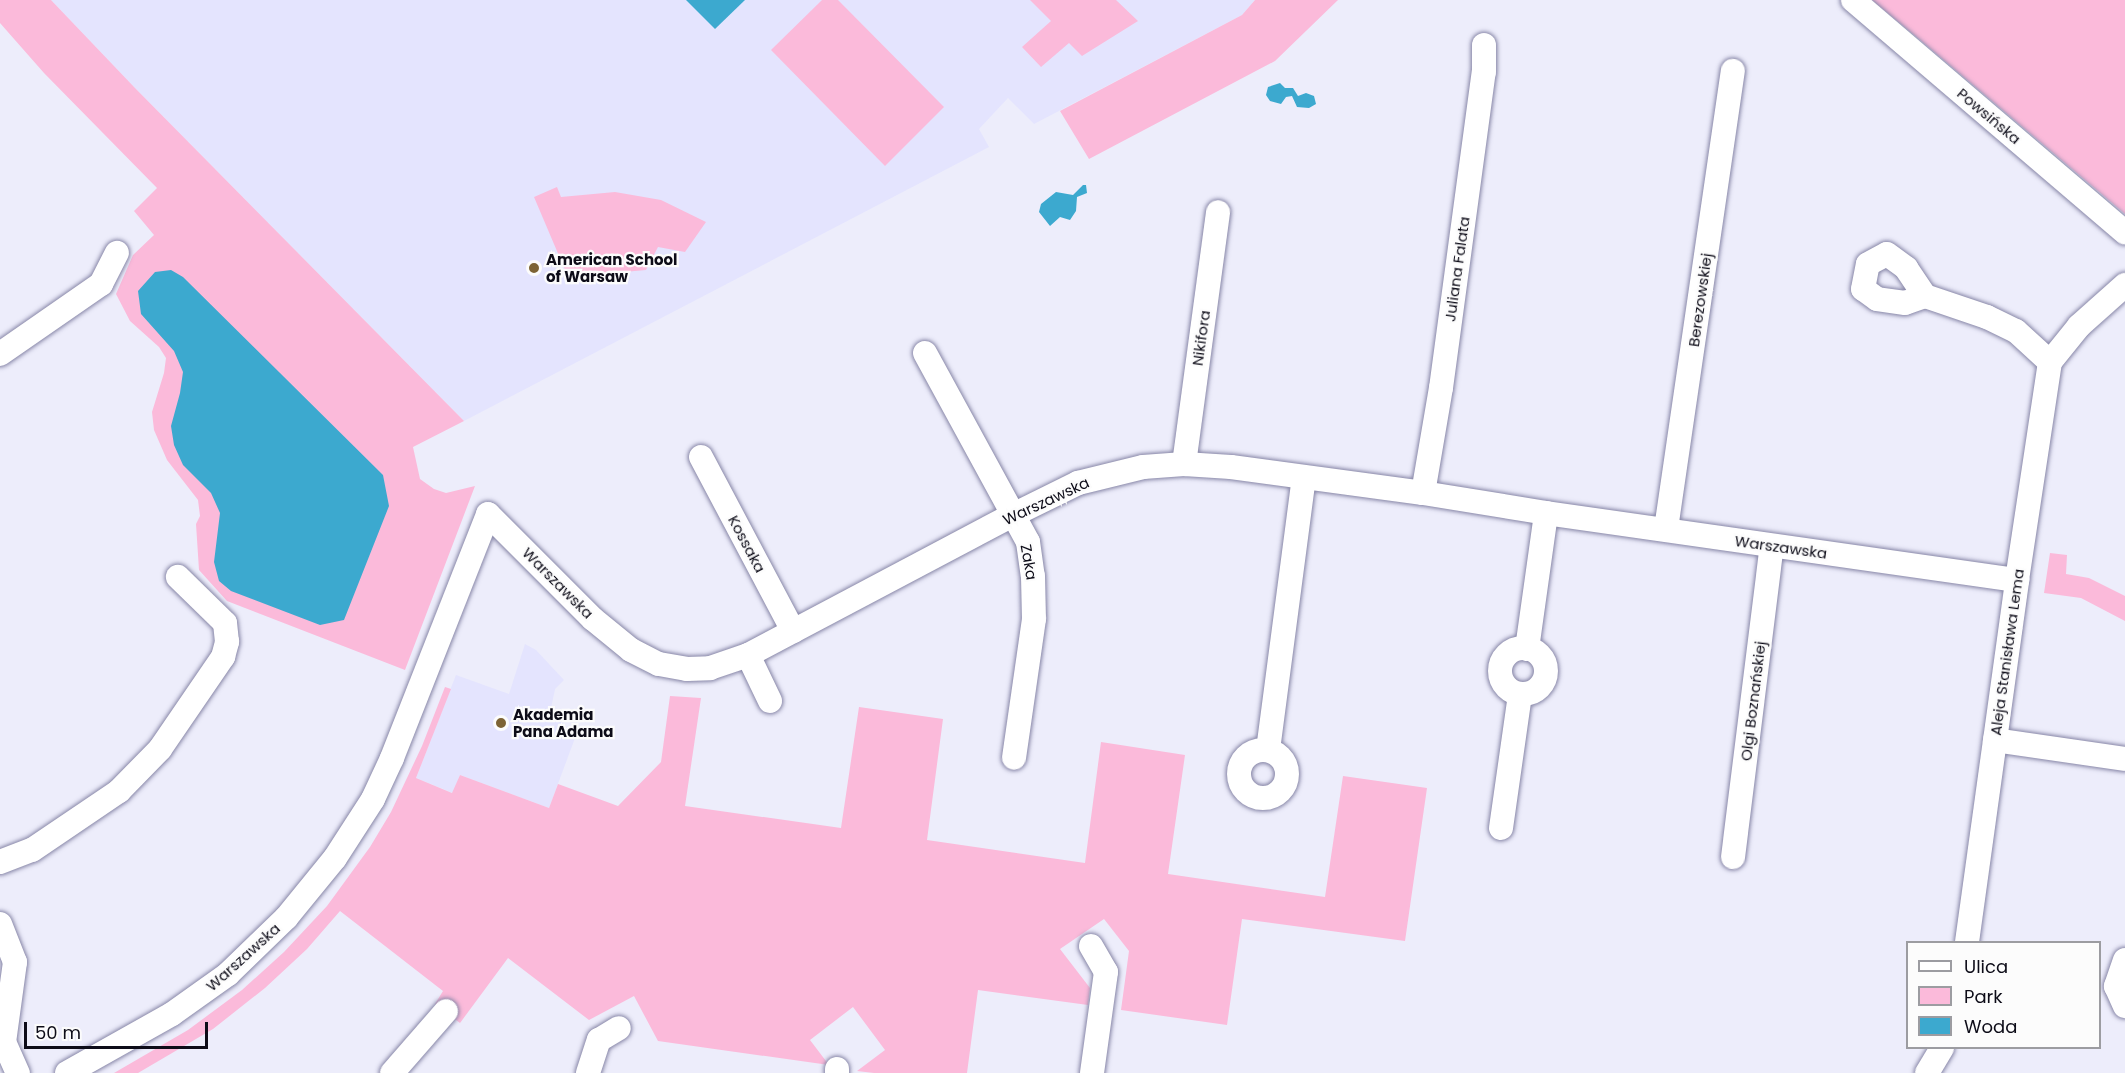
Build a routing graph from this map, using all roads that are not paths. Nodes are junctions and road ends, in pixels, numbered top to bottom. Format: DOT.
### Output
graph roads {
  1 [pos="1853,0"];
  2 [pos="1484,45"];
  3 [pos="1733,71"];
  4 [pos="1218,212"];
  5 [pos="2125,232"];
  6 [pos="117,253"];
  7 [pos="2125,285"];
  8 [pos="1925,296"];
  9 [pos="925,353"];
  10 [pos="0,354"];
  11 [pos="2050,362"];
  12 [pos="700,457"];
  13 [pos="1184,464"];
  14 [pos="1304,478"];
  15 [pos="1423,493"];
  16 [pos="1546,513"];
  17 [pos="1011,516"];
  18 [pos="1666,529"];
  19 [pos="1772,546"];
  20 [pos="178,577"];
  21 [pos="2016,580"];
  22 [pos="793,631"];
  23 [pos="748,655"];
  24 [pos="770,701"];
  25 [pos="1995,740"];
  26 [pos="1268,750"];
  27 [pos="1014,758"];
  28 [pos="2125,759"];
  29 [pos="1501,828"];
  30 [pos="1732,857"];
  31 [pos="0,862"];
  32 [pos="0,924"];
  33 [pos="1967,941"];
  34 [pos="1091,946"];
  35 [pos="2125,960"];
  36 [pos="2125,1006"];
  37 [pos="446,1011"];
  38 [pos="619,1028"];
  39 [pos="1941,1049"];
  40 [pos="18,1073"];
  41 [pos="67,1073"];
  42 [pos="392,1073"];
  43 [pos="588,1073"];
  44 [pos="1092,1073"];
  45 [pos="1928,1073"];
  1 -- 5 [label="street, Powsińska"];
  2 -- 15 [label="street, Juliana Falata"];
  3 -- 18 [label="street, Berezowskiej"];
  4 -- 13 [label="street, Nikifora"];
  6 -- 10 [label="street"];
  7 -- 11 [label="street, Aleja Stanisława Lema"];
  8 -- 11 [label="street"];
  9 -- 17 [label="street, Zaka"];
  11 -- 21 [label="street, Aleja Stanisława Lema"];
  12 -- 22 [label="street, Kossaka"];
  13 -- 14 [label="street, Warszawska"];
  13 -- 17 [label="street, Warszawska"];
  14 -- 15 [label="street, Warszawska"];
  14 -- 26 [label="street"];
  15 -- 16 [label="street, Warszawska"];
  16 -- 18 [label="street, Warszawska"];
  16 -- 29 [label="street"];
  17 -- 22 [label="street, Warszawska"];
  17 -- 27 [label="street, Zaka"];
  18 -- 19 [label="street, Warszawska"];
  19 -- 21 [label="street, Warszawska"];
  19 -- 30 [label="street, Olgi Boznańskiej"];
  20 -- 31 [label="street"];
  21 -- 25 [label="street, Aleja Stanisława Lema"];
  22 -- 23 [label="street, Warszawska"];
  23 -- 24 [label="street"];
  23 -- 41 [label="street, Warszawska"];
  25 -- 28 [label="street"];
  25 -- 33 [label="street, Aleja Stanisława Lema"];
  32 -- 40 [label="street"];
  34 -- 44 [label="street"];
  35 -- 36 [label="street"];
  37 -- 42 [label="street"];
  38 -- 43 [label="street"];
  39 -- 45 [label="street"];
}
